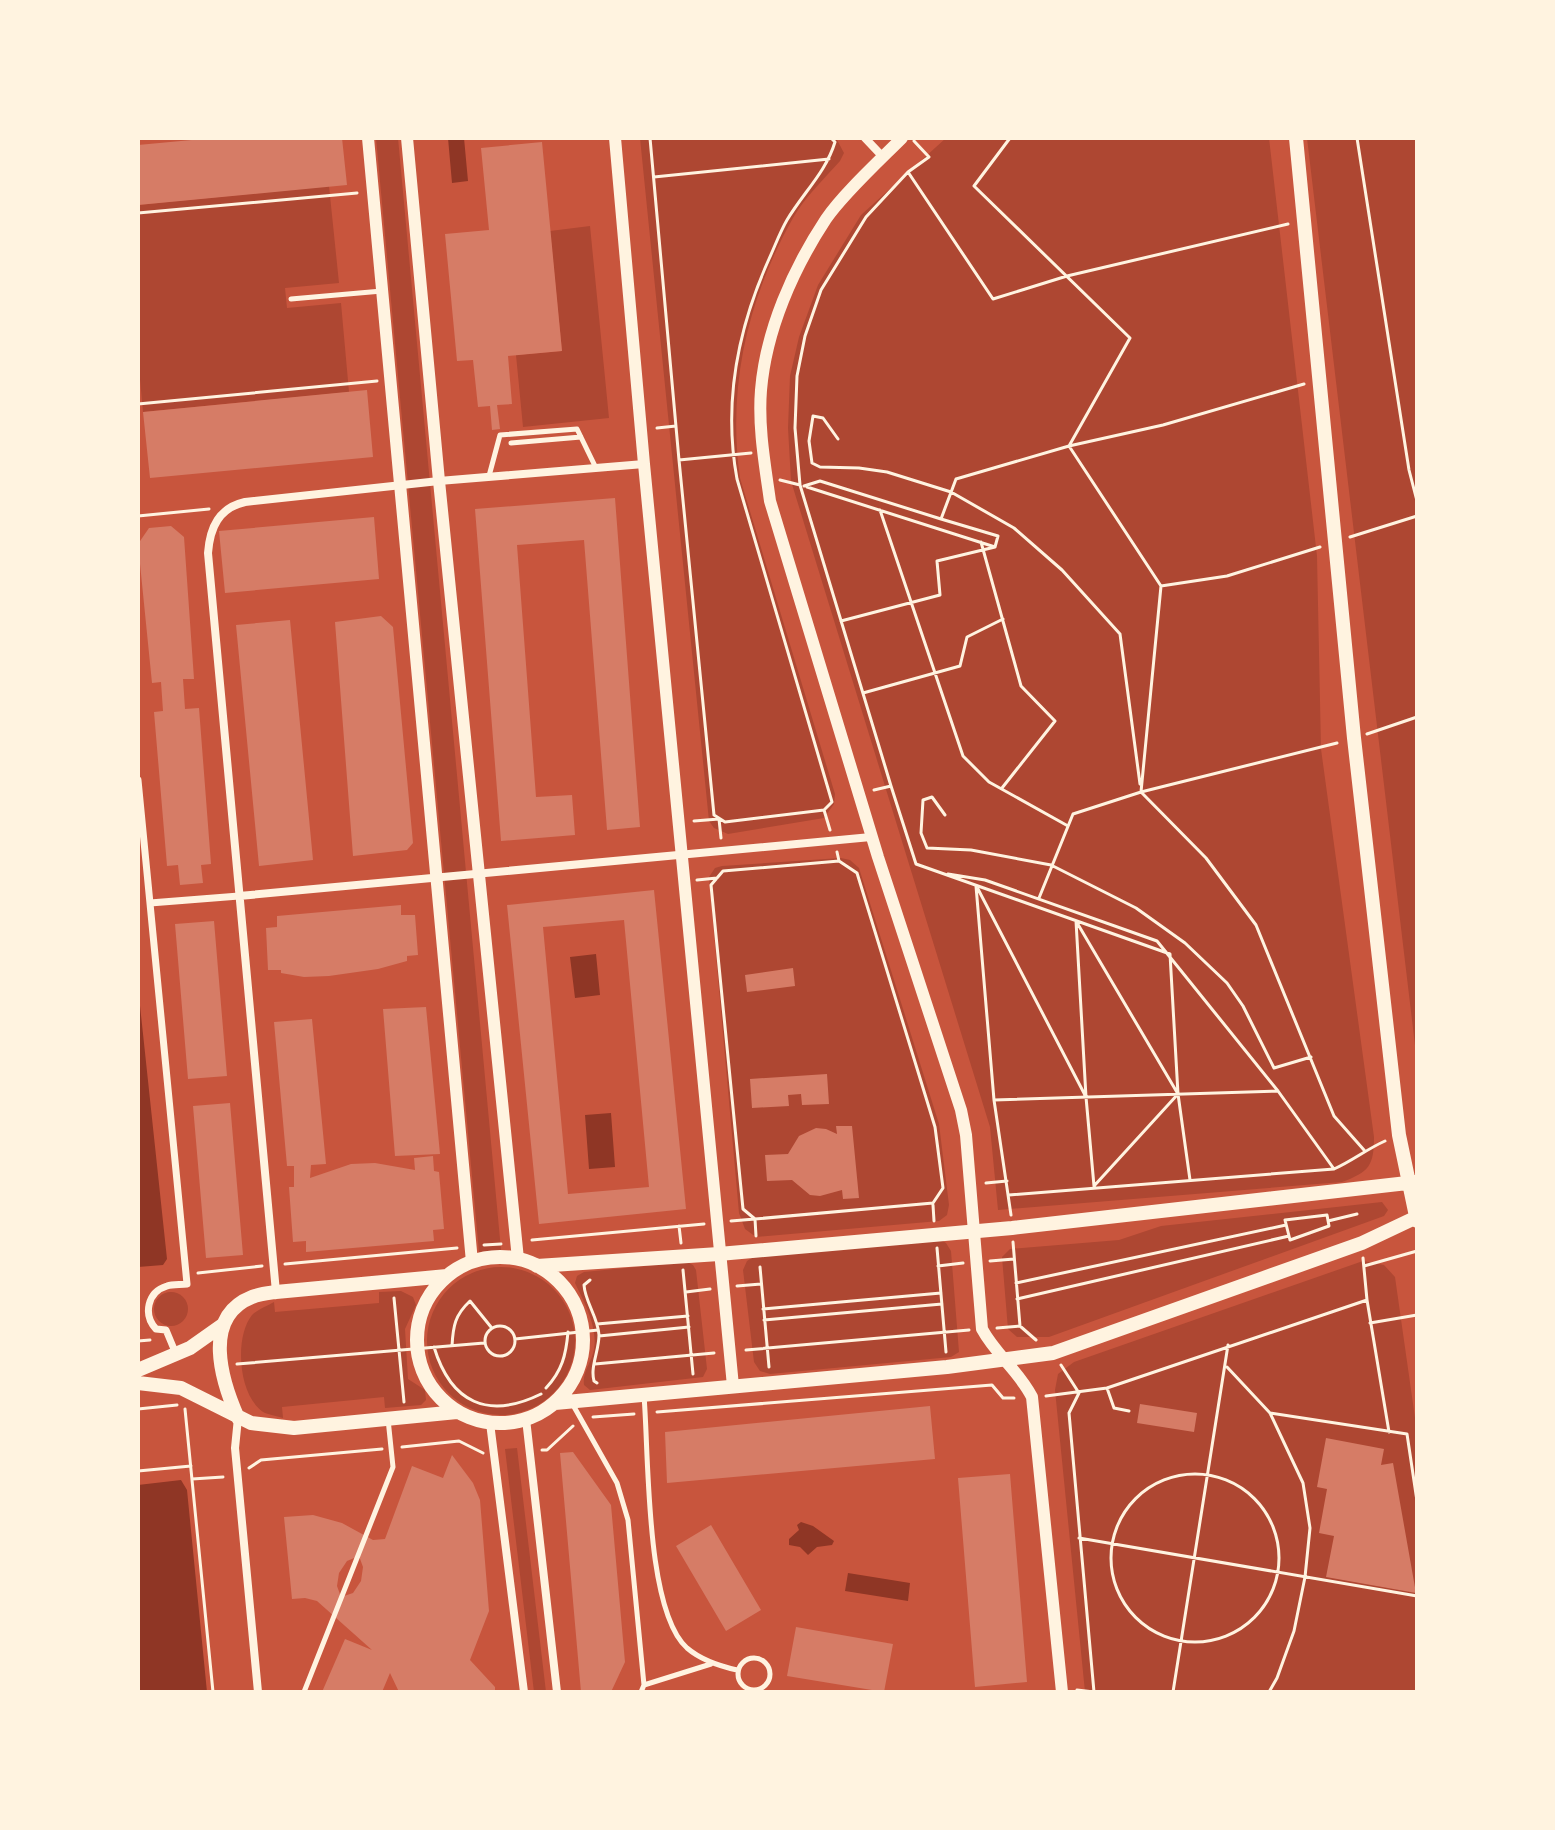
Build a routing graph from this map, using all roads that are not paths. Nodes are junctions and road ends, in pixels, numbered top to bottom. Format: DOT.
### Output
graph roads {
  1 [pos="368,138"];
  2 [pos="407,138"];
  3 [pos="615,138"];
  4 [pos="865,138"];
  5 [pos="902,138"];
  6 [pos="1296,138"];
  7 [pos="883,157"];
  8 [pos="383,291"];
  9 [pos="291,299"];
  10 [pos="581,437"];
  11 [pos="511,443"];
  12 [pos="644,464"];
  13 [pos="596,468"];
  14 [pos="489,477"];
  15 [pos="439,481"];
  16 [pos="401,485"];
  17 [pos="138,780"];
  18 [pos="871,837"];
  19 [pos="682,854"];
  20 [pos="478,872"];
  21 [pos="435,877"];
  22 [pos="239,896"];
  23 [pos="150,903"];
  24 [pos="1413,1182"];
  25 [pos="1417,1219"];
  26 [pos="973,1230"];
  27 [pos="471,1254"];
  28 [pos="719,1254"];
  29 [pos="518,1259"];
  30 [pos="537,1266"];
  31 [pos="447,1276"];
  32 [pos="276,1292"];
  33 [pos="224,1324"];
  34 [pos="176,1355"];
  35 [pos="1003,1359"];
  36 [pos="138,1370"];
  37 [pos="138,1383"];
  38 [pos="733,1386"];
  39 [pos="643,1395"];
  40 [pos="571,1401"];
  41 [pos="555,1403"];
  42 [pos="457,1412"];
  43 [pos="238,1418"];
  44 [pos="388,1418"];
  45 [pos="526,1419"];
  46 [pos="490,1423"];
  47 [pos="712,1664"];
  48 [pos="737,1670"];
  49 [pos="644,1685"];
  50 [pos="258,1692"];
  51 [pos="304,1692"];
  52 [pos="524,1692"];
  53 [pos="557,1692"];
  54 [pos="641,1692"];
  55 [pos="1062,1692"];
  1 -- 8 [label="street"];
  2 -- 15 [label="street"];
  3 -- 12 [label="street"];
  4 -- 7 [label="street"];
  5 -- 7 [label="street"];
  6 -- 24 [label="main road"];
  7 -- 18 [label="street"];
  8 -- 9 [label="lane"];
  8 -- 16 [label="street"];
  10 -- 11 [label="lane"];
  10 -- 13 [label="lane"];
  10 -- 14 [label="lane"];
  12 -- 13 [label="street"];
  12 -- 19 [label="street"];
  13 -- 14 [label="street"];
  14 -- 15 [label="street"];
  15 -- 16 [label="street"];
  15 -- 20 [label="street"];
  16 -- 21 [label="street"];
  16 -- 22 [label="street"];
  17 -- 23 [label="street"];
  18 -- 19 [label="street"];
  18 -- 26 [label="street"];
  19 -- 20 [label="street"];
  19 -- 28 [label="street"];
  20 -- 21 [label="street"];
  20 -- 29 [label="street"];
  21 -- 22 [label="street"];
  21 -- 27 [label="street"];
  22 -- 23 [label="street"];
  22 -- 32 [label="street"];
  23 -- 34 [label="street"];
  24 -- 25 [label="main road"];
  24 -- 26 [label="main road"];
  25 -- 35 [label="main road"];
  26 -- 28 [label="main road"];
  26 -- 35 [label="street"];
  27 -- 29 [label="main road"];
  27 -- 31 [label="main road"];
  28 -- 30 [label="main road"];
  28 -- 38 [label="street"];
  29 -- 30 [label="main road"];
  30 -- 41 [label="main road"];
  31 -- 32 [label="main road"];
  31 -- 42 [label="main road"];
  32 -- 33 [label="main road"];
  33 -- 34 [label="main road"];
  33 -- 43 [label="main road"];
  34 -- 36 [label="main road"];
  35 -- 38 [label="main road"];
  35 -- 55 [label="street"];
  37 -- 43 [label="main road"];
  38 -- 39 [label="main road"];
  39 -- 40 [label="main road"];
  39 -- 47 [label="lane"];
  40 -- 41 [label="main road"];
  40 -- 49 [label="lane"];
  41 -- 45 [label="main road"];
  42 -- 44 [label="main road"];
  42 -- 46 [label="main road"];
  43 -- 44 [label="main road"];
  43 -- 50 [label="street"];
  44 -- 51 [label="lane"];
  45 -- 46 [label="main road"];
  45 -- 53 [label="street"];
  46 -- 52 [label="street"];
  47 -- 48 [label="lane"];
  47 -- 49 [label="lane"];
  48 -- 48 [label="lane"];
  49 -- 54 [label="lane"];
}
